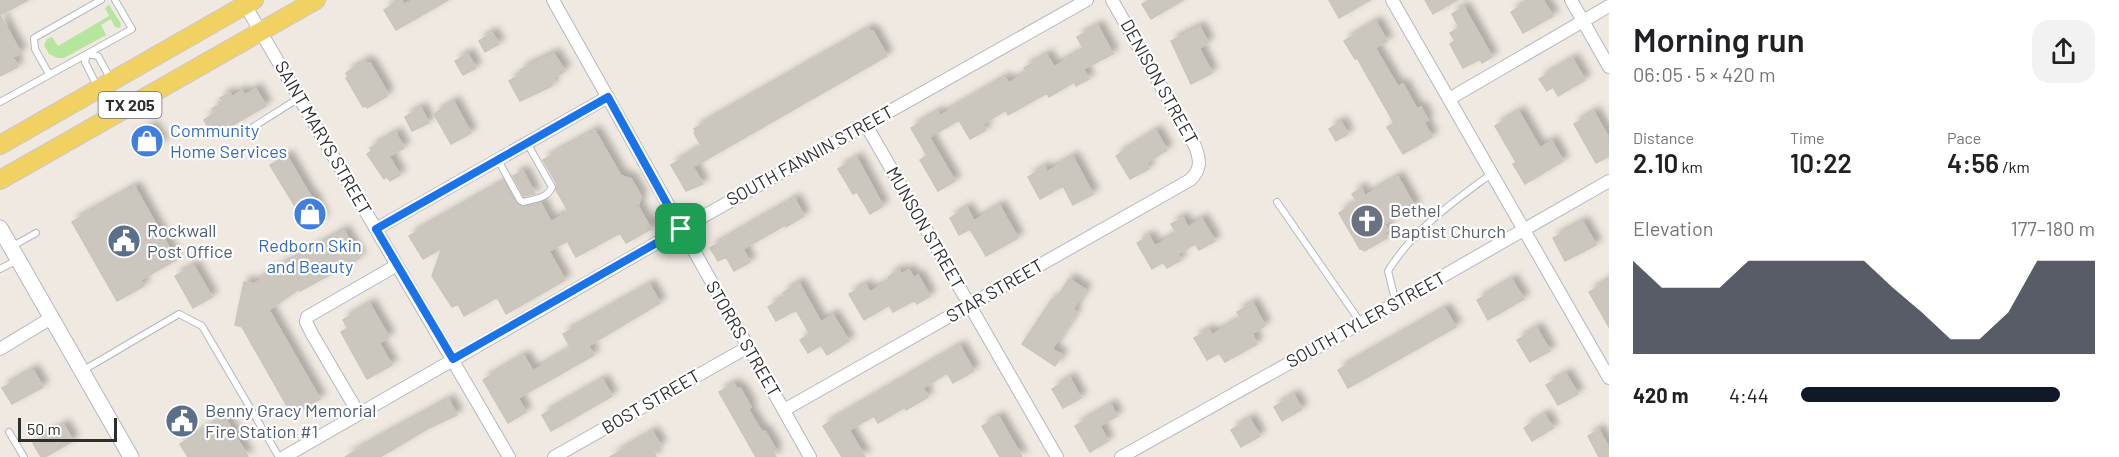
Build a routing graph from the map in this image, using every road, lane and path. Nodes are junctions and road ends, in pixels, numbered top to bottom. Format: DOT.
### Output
graph roads {
  1 [pos="101,0"];
  2 [pos="115,0"];
  3 [pos="316,0"];
  4 [pos="553,0"];
  5 [pos="1087,0"];
  6 [pos="1112,0"];
  7 [pos="1392,0"];
  8 [pos="1571,0"];
  9 [pos="250,2"];
  10 [pos="1609,6"];
  11 [pos="1583,21"];
  12 [pos="260,32"];
  13 [pos="87,54"];
  14 [pos="1609,67"];
  15 [pos="49,75"];
  16 [pos="105,85"];
  17 [pos="608,97"];
  18 [pos="299,98"];
  19 [pos="1449,99"];
  20 [pos="0,102"];
  21 [pos="866,125"];
  22 [pos="253,127"];
  23 [pos="527,143"];
  24 [pos="0,145"];
  25 [pos="498,160"];
  26 [pos="1199,166"];
  27 [pos="1491,174"];
  28 [pos="0,180"];
  29 [pos="1609,181"];
  30 [pos="1277,202"];
  31 [pos="0,228"];
  32 [pos="376,229"];
  33 [pos="681,229"];
  34 [pos="1525,230"];
  35 [pos="36,233"];
  36 [pos="14,254"];
  37 [pos="397,265"];
  38 [pos="0,269"];
  39 [pos="1396,303"];
  40 [pos="970,306"];
  41 [pos="51,318"];
  42 [pos="1361,323"];
  43 [pos="748,347"];
  44 [pos="0,349"];
  45 [pos="453,359"];
  46 [pos="82,371"];
  47 [pos="1609,378"];
  48 [pos="784,410"];
  49 [pos="359,414"];
  50 [pos="9,432"];
  51 [pos="125,455"];
  52 [pos="24,457"];
  53 [pos="279,457"];
  54 [pos="284,457"];
  55 [pos="509,457"];
  56 [pos="554,457"];
  57 [pos="810,457"];
  58 [pos="1057,457"];
  59 [pos="1121,457"];
  1 -- 15 [label="lane"];
  2 -- 13 [label="lane"];
  3 -- 12 [label="main road, TX 205"];
  4 -- 17 [label="street, STORRS STREET"];
  5 -- 21 [label="street, SOUTH FANNIN STREET"];
  6 -- 26 [label="street, DENISON STREET"];
  7 -- 19 [label="street"];
  8 -- 11 [label="street"];
  9 -- 12 [label="street, SAINT MARYS STREET"];
  9 -- 16 [label="main road, TX 205"];
  10 -- 11 [label="street"];
  11 -- 14 [label="street"];
  11 -- 19 [label="street"];
  12 -- 18 [label="street, SAINT MARYS STREET"];
  12 -- 28 [label="main road, TX 205"];
  13 -- 15 [label="lane"];
  13 -- 16 [label="lane"];
  13 -- 16 [label="lane"];
  15 -- 20 [label="lane"];
  16 -- 24 [label="main road, TX 205"];
  17 -- 23 [label="street"];
  17 -- 33 [label="street, STORRS STREET"];
  18 -- 22 [label="lane"];
  18 -- 32 [label="street, SAINT MARYS STREET"];
  19 -- 27 [label="street"];
  21 -- 33 [label="street, SOUTH FANNIN STREET"];
  21 -- 40 [label="street, MUNSON STREET"];
  23 -- 25 [label="street"];
  23 -- 25 [label="lane"];
  25 -- 32 [label="street"];
  26 -- 40 [label="street, STAR STREET"];
  27 -- 34 [label="street"];
  27 -- 39 [label="lane"];
  29 -- 34 [label="street, SOUTH TYLER STREET"];
  30 -- 42 [label="lane"];
  31 -- 36 [label="street"];
  32 -- 37 [label="street, SAINT MARYS STREET"];
  33 -- 43 [label="street, STORRS STREET"];
  33 -- 45 [label="street, SOUTH FANNIN STREET"];
  34 -- 39 [label="street, SOUTH TYLER STREET"];
  34 -- 47 [label="street"];
  35 -- 36 [label="lane"];
  36 -- 38 [label="lane"];
  36 -- 41 [label="street"];
  37 -- 45 [label="street, SAINT MARYS STREET"];
  37 -- 49 [label="street"];
  39 -- 42 [label="street, SOUTH TYLER STREET"];
  40 -- 48 [label="street, STAR STREET"];
  40 -- 58 [label="street, MUNSON STREET"];
  41 -- 44 [label="street"];
  41 -- 46 [label="street"];
  42 -- 59 [label="street, SOUTH TYLER STREET"];
  43 -- 48 [label="street, STORRS STREET"];
  43 -- 56 [label="street, BOST STREET"];
  45 -- 49 [label="street, SOUTH FANNIN STREET"];
  45 -- 55 [label="street, SAINT MARYS STREET"];
  46 -- 51 [label="street"];
  46 -- 53 [label="lane"];
  48 -- 57 [label="street, STORRS STREET"];
  49 -- 54 [label="street, SOUTH FANNIN STREET"];
  50 -- 52 [label="lane"];
}
